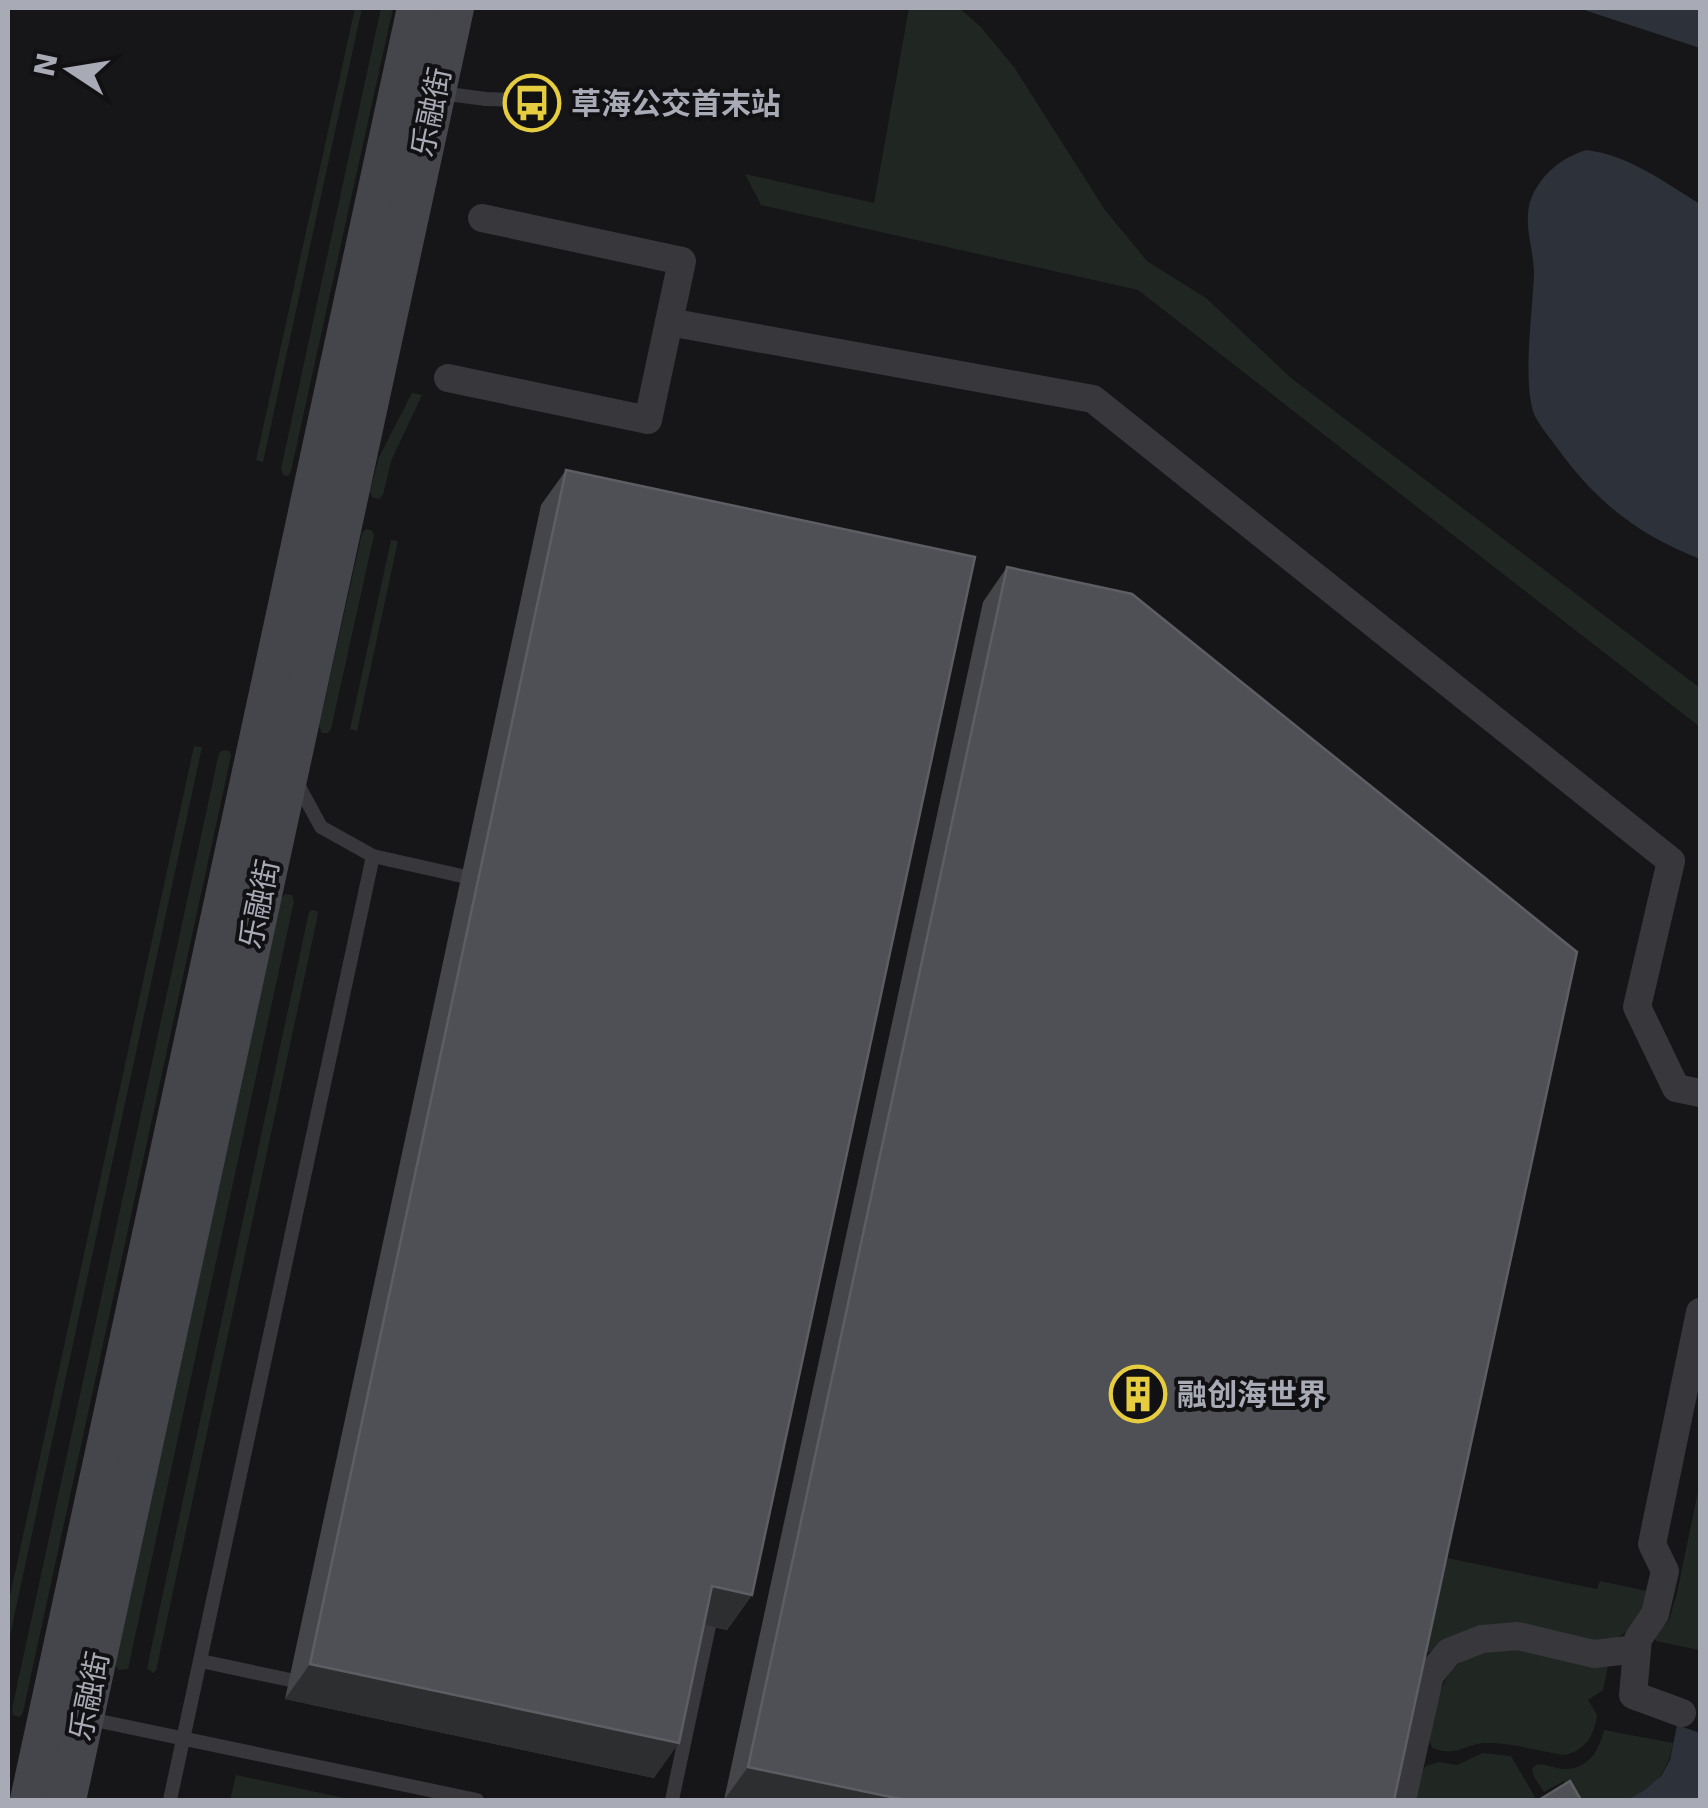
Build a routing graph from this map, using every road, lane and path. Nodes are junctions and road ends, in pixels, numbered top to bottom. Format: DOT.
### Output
graph roads {
  1 [pos="417,8"];
  2 [pos="454,8"];
  3 [pos="418,89"];
  4 [pos="542,102"];
  5 [pos="482,218"];
  6 [pos="669,322"];
  7 [pos="448,378"];
  8 [pos="288,767"];
  9 [pos="374,856"];
  10 [pos="462,876"];
  11 [pos="1700,1093"];
  12 [pos="1700,1312"];
  13 [pos="709,1626"];
  14 [pos="1637,1648"];
  15 [pos="200,1661"];
  16 [pos="290,1680"];
  17 [pos="1682,1713"];
  18 [pos="84,1718"];
  19 [pos="184,1737"];
  20 [pos="30,1800"];
  21 [pos="66,1800"];
  22 [pos="170,1800"];
  23 [pos="478,1800"];
  24 [pos="672,1800"];
  25 [pos="1402,1800"];
  1 -- 3 [label="street, 乐融街"];
  2 -- 3 [label="street, 乐融街"];
  3 -- 4 [label="lane"];
  3 -- 8 [label="street, 乐融街"];
  3 -- 20 [label="street, 乐融街"];
  5 -- 6 [label="street"];
  6 -- 7 [label="street"];
  6 -- 11 [label="street"];
  8 -- 9 [label="lane"];
  8 -- 18 [label="street, 乐融街"];
  9 -- 10 [label="lane"];
  9 -- 15 [label="lane"];
  12 -- 14 [label="street"];
  13 -- 24 [label="lane"];
  14 -- 17 [label="street"];
  14 -- 25 [label="street"];
  15 -- 16 [label="lane"];
  15 -- 19 [label="lane"];
  18 -- 19 [label="lane"];
  18 -- 21 [label="street, 乐融街"];
  19 -- 22 [label="lane"];
  19 -- 23 [label="lane"];
}
